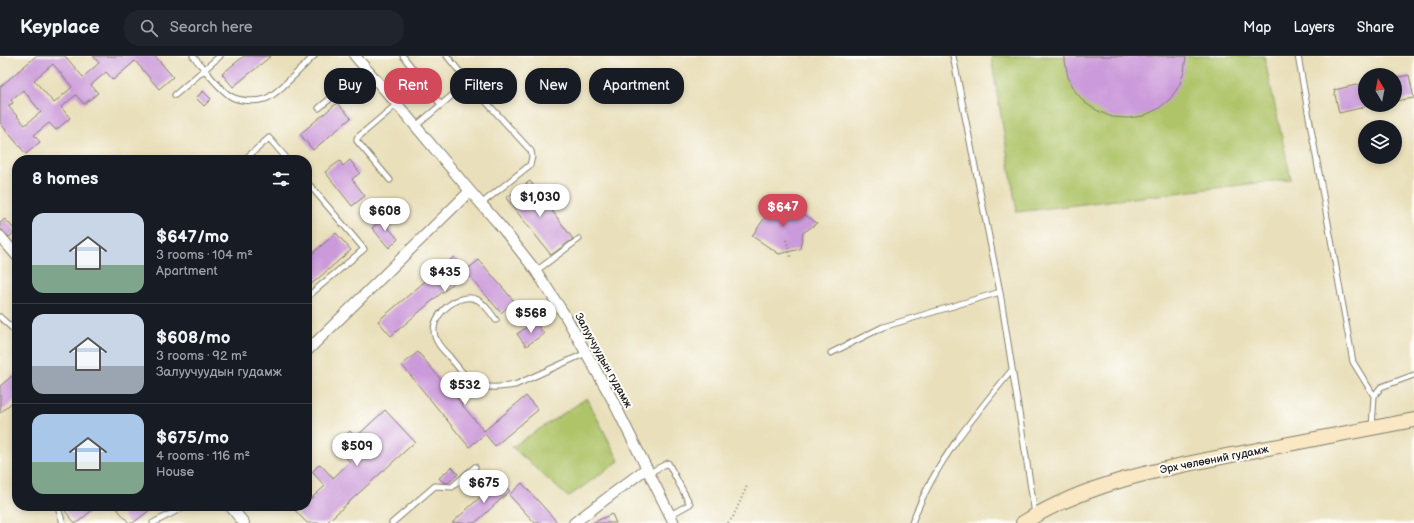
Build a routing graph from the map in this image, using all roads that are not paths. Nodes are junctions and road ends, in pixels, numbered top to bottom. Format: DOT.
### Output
graph roads {
  1 [pos="193,56"];
  2 [pos="220,56"];
  3 [pos="314,56"];
  4 [pos="354,56"];
  5 [pos="403,56"];
  6 [pos="448,56"];
  7 [pos="953,56"];
  8 [pos="1298,56"];
  9 [pos="365,68"];
  10 [pos="412,68"];
  11 [pos="457,68"];
  12 [pos="205,70"];
  13 [pos="376,80"];
  14 [pos="384,89"];
  15 [pos="175,95"];
  16 [pos="450,97"];
  17 [pos="442,103"];
  18 [pos="324,104"];
  19 [pos="397,104"];
  20 [pos="441,104"];
  21 [pos="488,104"];
  22 [pos="319,108"];
  23 [pos="416,126"];
  24 [pos="250,155"];
  25 [pos="284,155"];
  26 [pos="390,180"];
  27 [pos="312,188"];
  28 [pos="470,191"];
  29 [pos="481,204"];
  30 [pos="0,236"];
  31 [pos="579,238"];
  32 [pos="12,250"];
  33 [pos="536,272"];
  34 [pos="1000,292"];
  35 [pos="312,293"];
  36 [pos="0,317"];
  37 [pos="496,320"];
  38 [pos="12,328"];
  39 [pos="312,346"];
  40 [pos="586,353"];
  41 [pos="832,353"];
  42 [pos="1012,370"];
  43 [pos="1414,375"];
  44 [pos="1374,396"];
  45 [pos="1414,420"];
  46 [pos="1372,428"];
  47 [pos="475,467"];
  48 [pos="648,471"];
  49 [pos="58,511"];
  50 [pos="176,511"];
  51 [pos="234,511"];
  52 [pos="1035,515"];
  53 [pos="672,519"];
  54 [pos="63,523"];
  55 [pos="153,523"];
  56 [pos="244,523"];
  57 [pos="393,523"];
  58 [pos="574,523"];
  59 [pos="912,523"];
  60 [pos="1023,523"];
  1 -- 12 [label="lane"];
  2 -- 12 [label="lane"];
  3 -- 12 [label="lane"];
  4 -- 9 [label="street, Залуучуудын гудамж"];
  5 -- 10 [label="lane"];
  6 -- 11 [label="lane"];
  7 -- 34 [label="lane"];
  8 -- 44 [label="lane"];
  12 -- 15 [label="lane"];
  13 -- 14 [label="street, Залуучуудын гудамж"];
  16 -- 17 [label="lane"];
  18 -- 22 [label="lane"];
  19 -- 23 [label="street, Залуучуудын гудамж"];
  19 -- 26 [label="lane"];
  20 -- 23 [label="lane"];
  21 -- 29 [label="lane"];
  23 -- 28 [label="street, Залуучуудын гудамж"];
  24 -- 25 [label="lane"];
  27 -- 35 [label="lane"];
  28 -- 29 [label="street, Залуучуудын гудамж"];
  28 -- 39 [label="street"];
  29 -- 33 [label="street, Залуучуудын гудамж"];
  30 -- 32 [label="street"];
  31 -- 33 [label="lane"];
  33 -- 40 [label="street, Залуучуудын гудамж"];
  34 -- 41 [label="lane"];
  34 -- 42 [label="lane"];
  36 -- 38 [label="lane"];
  37 -- 40 [label="lane"];
  40 -- 48 [label="street, Залуучуудын гудамж"];
  42 -- 52 [label="lane"];
  42 -- 59 [label="lane"];
  43 -- 44 [label="lane"];
  44 -- 46 [label="lane"];
  45 -- 46 [label="main road, Эрх чөлөөний гудамж"];
  46 -- 52 [label="main road, Эрх чөлөөний гудамж"];
  47 -- 57 [label="lane"];
  48 -- 53 [label="street, Залуучуудын гудамж"];
  48 -- 53 [label="lane"];
  48 -- 58 [label="street"];
  49 -- 54 [label="lane"];
  50 -- 55 [label="lane"];
  51 -- 56 [label="street"];
  52 -- 60 [label="main road, Эрх чөлөөний гудамж"];
}
